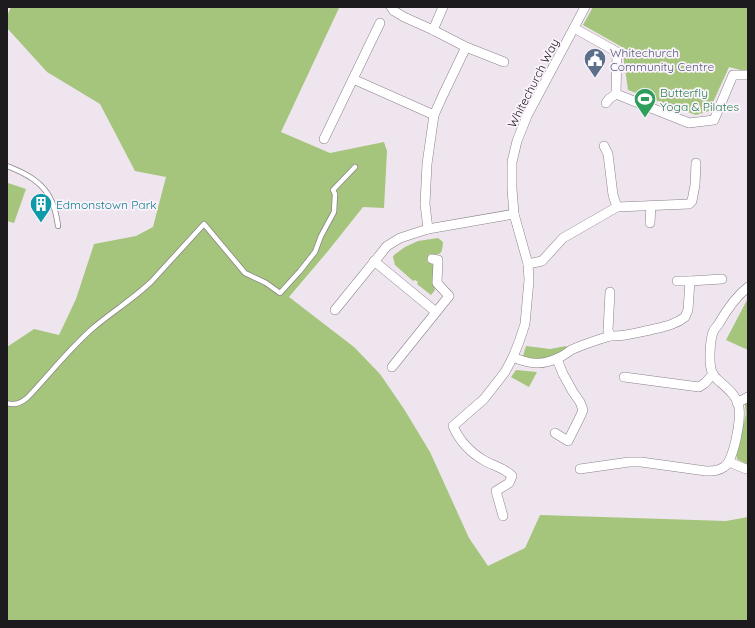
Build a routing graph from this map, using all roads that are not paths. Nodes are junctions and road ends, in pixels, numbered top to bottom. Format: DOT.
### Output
graph roads {
  1 [pos="391,7"];
  2 [pos="443,7"];
  3 [pos="585,7"];
  4 [pos="380,24"];
  5 [pos="574,28"];
  6 [pos="433,30"];
  7 [pos="466,47"];
  8 [pos="504,62"];
  9 [pos="748,75"];
  10 [pos="353,79"];
  11 [pos="616,94"];
  12 [pos="606,103"];
  13 [pos="434,115"];
  14 [pos="324,139"];
  15 [pos="604,146"];
  16 [pos="696,164"];
  17 [pos="7,166"];
  18 [pos="354,167"];
  19 [pos="651,206"];
  20 [pos="617,207"];
  21 [pos="514,214"];
  22 [pos="649,223"];
  23 [pos="58,226"];
  24 [pos="428,229"];
  25 [pos="432,258"];
  26 [pos="374,261"];
  27 [pos="528,264"];
  28 [pos="722,279"];
  29 [pos="677,281"];
  30 [pos="690,281"];
  31 [pos="748,287"];
  32 [pos="610,292"];
  33 [pos="335,310"];
  34 [pos="436,312"];
  35 [pos="610,336"];
  36 [pos="513,357"];
  37 [pos="557,359"];
  38 [pos="392,367"];
  39 [pos="713,374"];
  40 [pos="624,377"];
  41 [pos="748,398"];
  42 [pos="7,403"];
  43 [pos="737,403"];
  44 [pos="556,433"];
  45 [pos="729,462"];
  46 [pos="580,469"];
  47 [pos="746,469"];
  48 [pos="503,516"];
  1 -- 6 [label="street"];
  2 -- 6 [label="street"];
  3 -- 5 [label="street, Whitechurch Way"];
  4 -- 10 [label="street"];
  5 -- 11 [label="street"];
  5 -- 21 [label="street, Whitechurch Way"];
  6 -- 7 [label="street"];
  7 -- 8 [label="street"];
  7 -- 13 [label="street"];
  9 -- 11 [label="street"];
  10 -- 13 [label="street"];
  10 -- 14 [label="street"];
  11 -- 12 [label="street"];
  13 -- 24 [label="street"];
  15 -- 20 [label="street"];
  16 -- 19 [label="street"];
  17 -- 23 [label="lane"];
  18 -- 42 [label="lane"];
  19 -- 20 [label="street"];
  19 -- 22 [label="street"];
  20 -- 27 [label="street"];
  21 -- 24 [label="street"];
  21 -- 27 [label="street, Whitechurch Way"];
  24 -- 26 [label="street"];
  25 -- 34 [label="street"];
  26 -- 33 [label="street"];
  26 -- 34 [label="street"];
  27 -- 36 [label="street, Whitechurch Way"];
  28 -- 30 [label="street"];
  29 -- 30 [label="street"];
  30 -- 35 [label="street"];
  31 -- 39 [label="street"];
  32 -- 35 [label="street"];
  34 -- 38 [label="street"];
  35 -- 37 [label="street"];
  36 -- 37 [label="street"];
  36 -- 48 [label="street, Whitechurch Way"];
  37 -- 44 [label="street"];
  39 -- 40 [label="street"];
  39 -- 43 [label="street"];
  41 -- 43 [label="street"];
  43 -- 45 [label="street"];
  45 -- 46 [label="street"];
  45 -- 47 [label="street"];
}
